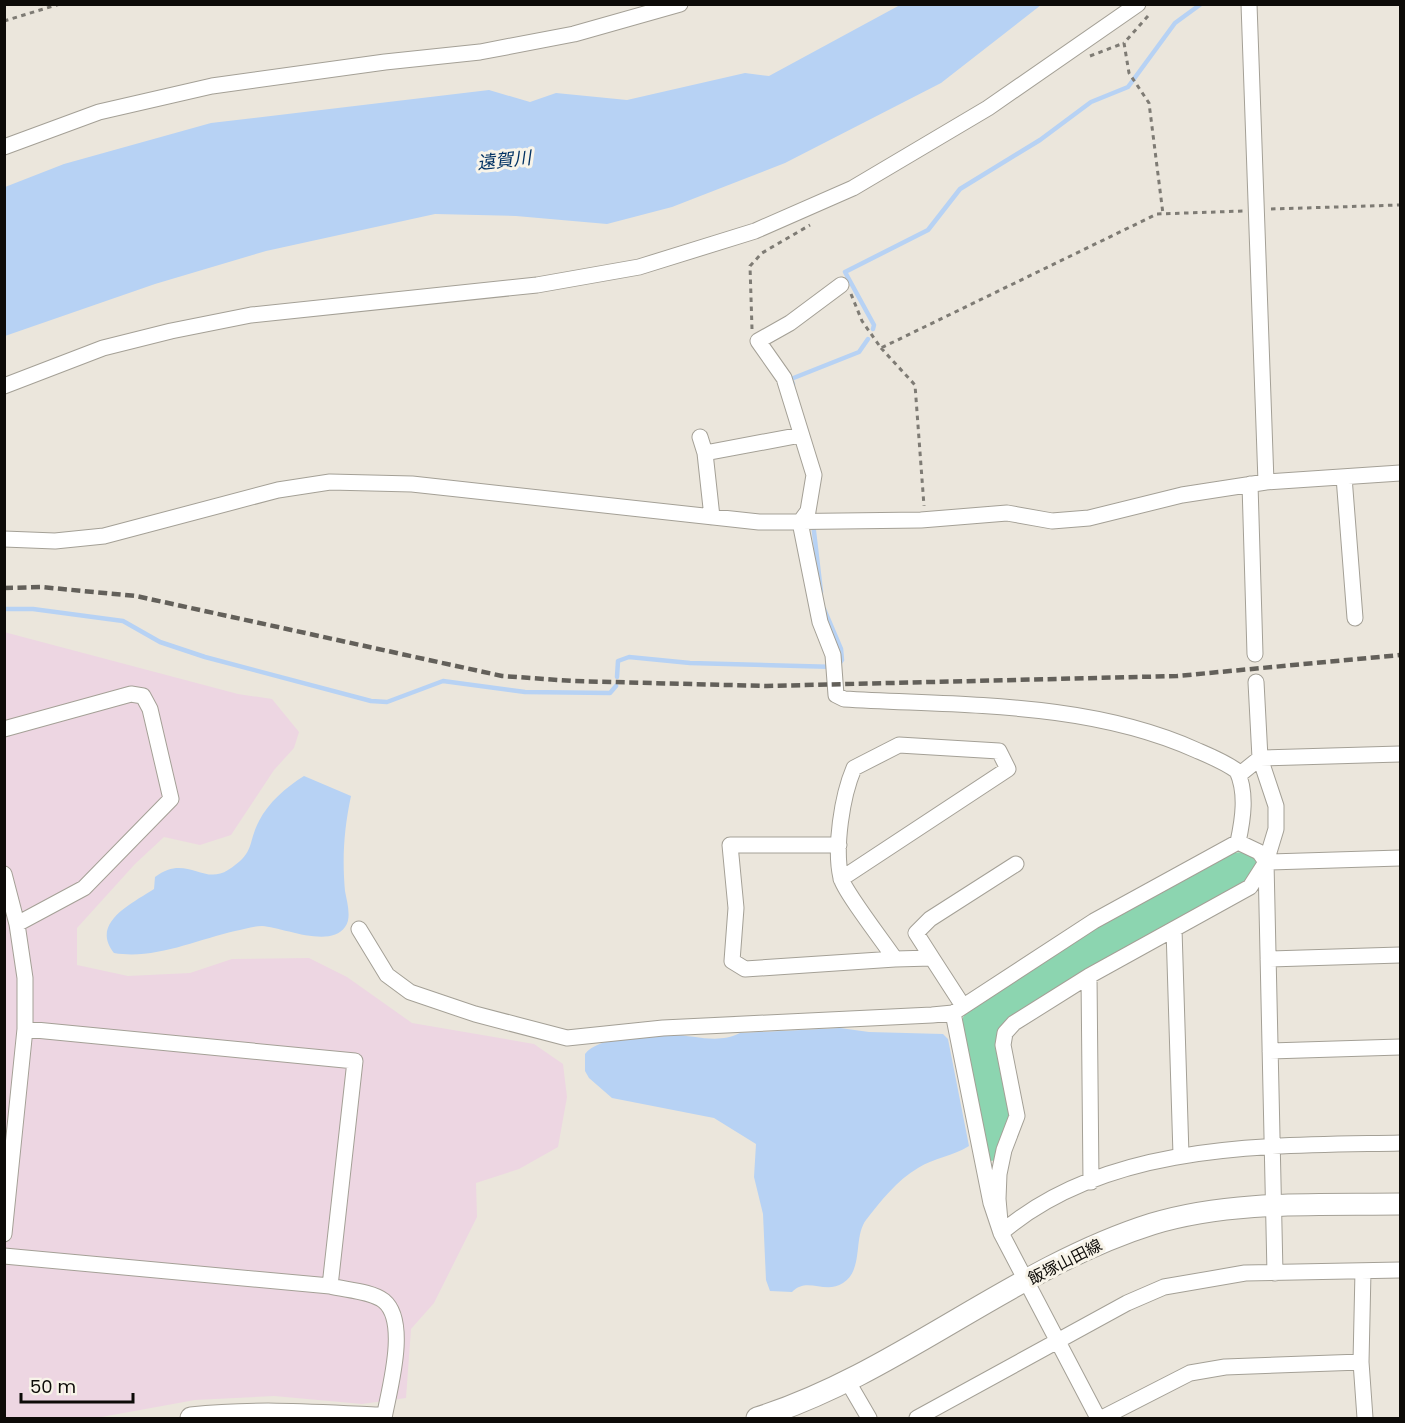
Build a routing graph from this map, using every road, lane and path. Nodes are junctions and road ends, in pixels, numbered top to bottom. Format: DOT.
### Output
graph roads {
  1 [pos="60,4"];
  2 [pos="680,4"];
  3 [pos="1249,4"];
  4 [pos="1145,8"];
  5 [pos="4,21"];
  6 [pos="4,147"];
  7 [pos="1401,205"];
  8 [pos="1257,210"];
  9 [pos="1163,214"];
  10 [pos="817,220"];
  11 [pos="841,285"];
  12 [pos="758,341"];
  13 [pos="881,348"];
  14 [pos="4,386"];
  15 [pos="801,435"];
  16 [pos="700,436"];
  17 [pos="705,453"];
  18 [pos="1401,473"];
  19 [pos="1344,477"];
  20 [pos="1266,482"];
  21 [pos="1250,484"];
  22 [pos="712,517"];
  23 [pos="925,520"];
  24 [pos="809,522"];
  25 [pos="4,539"];
  26 [pos="1355,618"];
  27 [pos="1255,654"];
  28 [pos="1256,682"];
  29 [pos="4,729"];
  30 [pos="1401,754"];
  31 [pos="1260,758"];
  32 [pos="1239,775"];
  33 [pos="1238,842"];
  34 [pos="839,845"];
  35 [pos="1401,858"];
  36 [pos="1266,862"];
  37 [pos="1016,864"];
  38 [pos="4,874"];
  39 [pos="841,879"];
  40 [pos="17,924"];
  41 [pos="359,929"];
  42 [pos="1174,930"];
  43 [pos="1401,955"];
  44 [pos="932,958"];
  45 [pos="895,959"];
  46 [pos="1268,959"];
  47 [pos="1089,976"];
  48 [pos="958,1009"];
  49 [pos="25,1029"];
  50 [pos="1401,1047"];
  51 [pos="1270,1051"];
  52 [pos="1401,1143"];
  53 [pos="1273,1146"];
  54 [pos="1181,1155"];
  55 [pos="1091,1182"];
  56 [pos="1401,1204"];
  57 [pos="1274,1206"];
  58 [pos="1001,1233"];
  59 [pos="4,1234"];
  60 [pos="4,1256"];
  61 [pos="1401,1270"];
  62 [pos="1363,1271"];
  63 [pos="1275,1273"];
  64 [pos="1026,1282"];
  65 [pos="330,1286"];
  66 [pos="1058,1341"];
  67 [pos="1361,1362"];
  68 [pos="848,1382"];
  69 [pos="191,1419"];
  70 [pos="378,1419"];
  71 [pos="384,1419"];
  72 [pos="757,1419"];
  73 [pos="869,1419"];
  74 [pos="917,1419"];
  75 [pos="1100,1419"];
  76 [pos="1365,1419"];
  1 -- 5 [label="path"];
  2 -- 6 [label="street"];
  3 -- 8 [label="street"];
  4 -- 9 [label="path"];
  4 -- 14 [label="street"];
  7 -- 8 [label="path"];
  8 -- 9 [label="path"];
  8 -- 20 [label="street"];
  9 -- 13 [label="path"];
  10 -- 12 [label="path"];
  11 -- 12 [label="street"];
  11 -- 13 [label="path"];
  12 -- 15 [label="street"];
  13 -- 23 [label="path"];
  15 -- 17 [label="street"];
  15 -- 24 [label="street"];
  16 -- 17 [label="street"];
  17 -- 22 [label="street"];
  18 -- 19 [label="street"];
  19 -- 20 [label="street"];
  19 -- 26 [label="street"];
  20 -- 21 [label="street"];
  21 -- 23 [label="street"];
  21 -- 27 [label="street"];
  22 -- 24 [label="street"];
  22 -- 25 [label="street"];
  23 -- 24 [label="street"];
  24 -- 32 [label="street"];
  28 -- 31 [label="street"];
  29 -- 40 [label="street"];
  30 -- 31 [label="street"];
  31 -- 32 [label="street"];
  31 -- 36 [label="street"];
  32 -- 33 [label="street"];
  33 -- 36 [label="street"];
  33 -- 48 [label="street"];
  34 -- 39 [label="street"];
  34 -- 39 [label="street"];
  34 -- 45 [label="street"];
  35 -- 36 [label="street"];
  36 -- 42 [label="street"];
  36 -- 46 [label="street"];
  37 -- 44 [label="street"];
  38 -- 40 [label="street"];
  39 -- 45 [label="street"];
  40 -- 49 [label="street"];
  41 -- 48 [label="street"];
  42 -- 47 [label="street"];
  42 -- 54 [label="street"];
  43 -- 46 [label="street"];
  44 -- 45 [label="street"];
  44 -- 48 [label="street"];
  46 -- 51 [label="street"];
  47 -- 55 [label="street"];
  47 -- 58 [label="street"];
  48 -- 58 [label="street"];
  49 -- 59 [label="street"];
  49 -- 65 [label="street"];
  50 -- 51 [label="street"];
  51 -- 53 [label="street"];
  52 -- 53 [label="street"];
  53 -- 54 [label="street"];
  53 -- 57 [label="street"];
  54 -- 55 [label="street"];
  55 -- 58 [label="street"];
  56 -- 57 [label="main road, 飯塚山田線"];
  57 -- 63 [label="street"];
  57 -- 64 [label="main road, 飯塚山田線"];
  58 -- 64 [label="street"];
  60 -- 65 [label="street"];
  61 -- 62 [label="street"];
  62 -- 63 [label="street"];
  62 -- 67 [label="street"];
  63 -- 66 [label="street"];
  64 -- 66 [label="street"];
  64 -- 68 [label="main road, 飯塚山田線"];
  65 -- 71 [label="street"];
  66 -- 74 [label="street"];
  66 -- 75 [label="street"];
  67 -- 75 [label="street"];
  67 -- 76 [label="street"];
  68 -- 72 [label="main road, 飯塚山田線"];
  68 -- 73 [label="street"];
  69 -- 70 [label="main road"];
}
